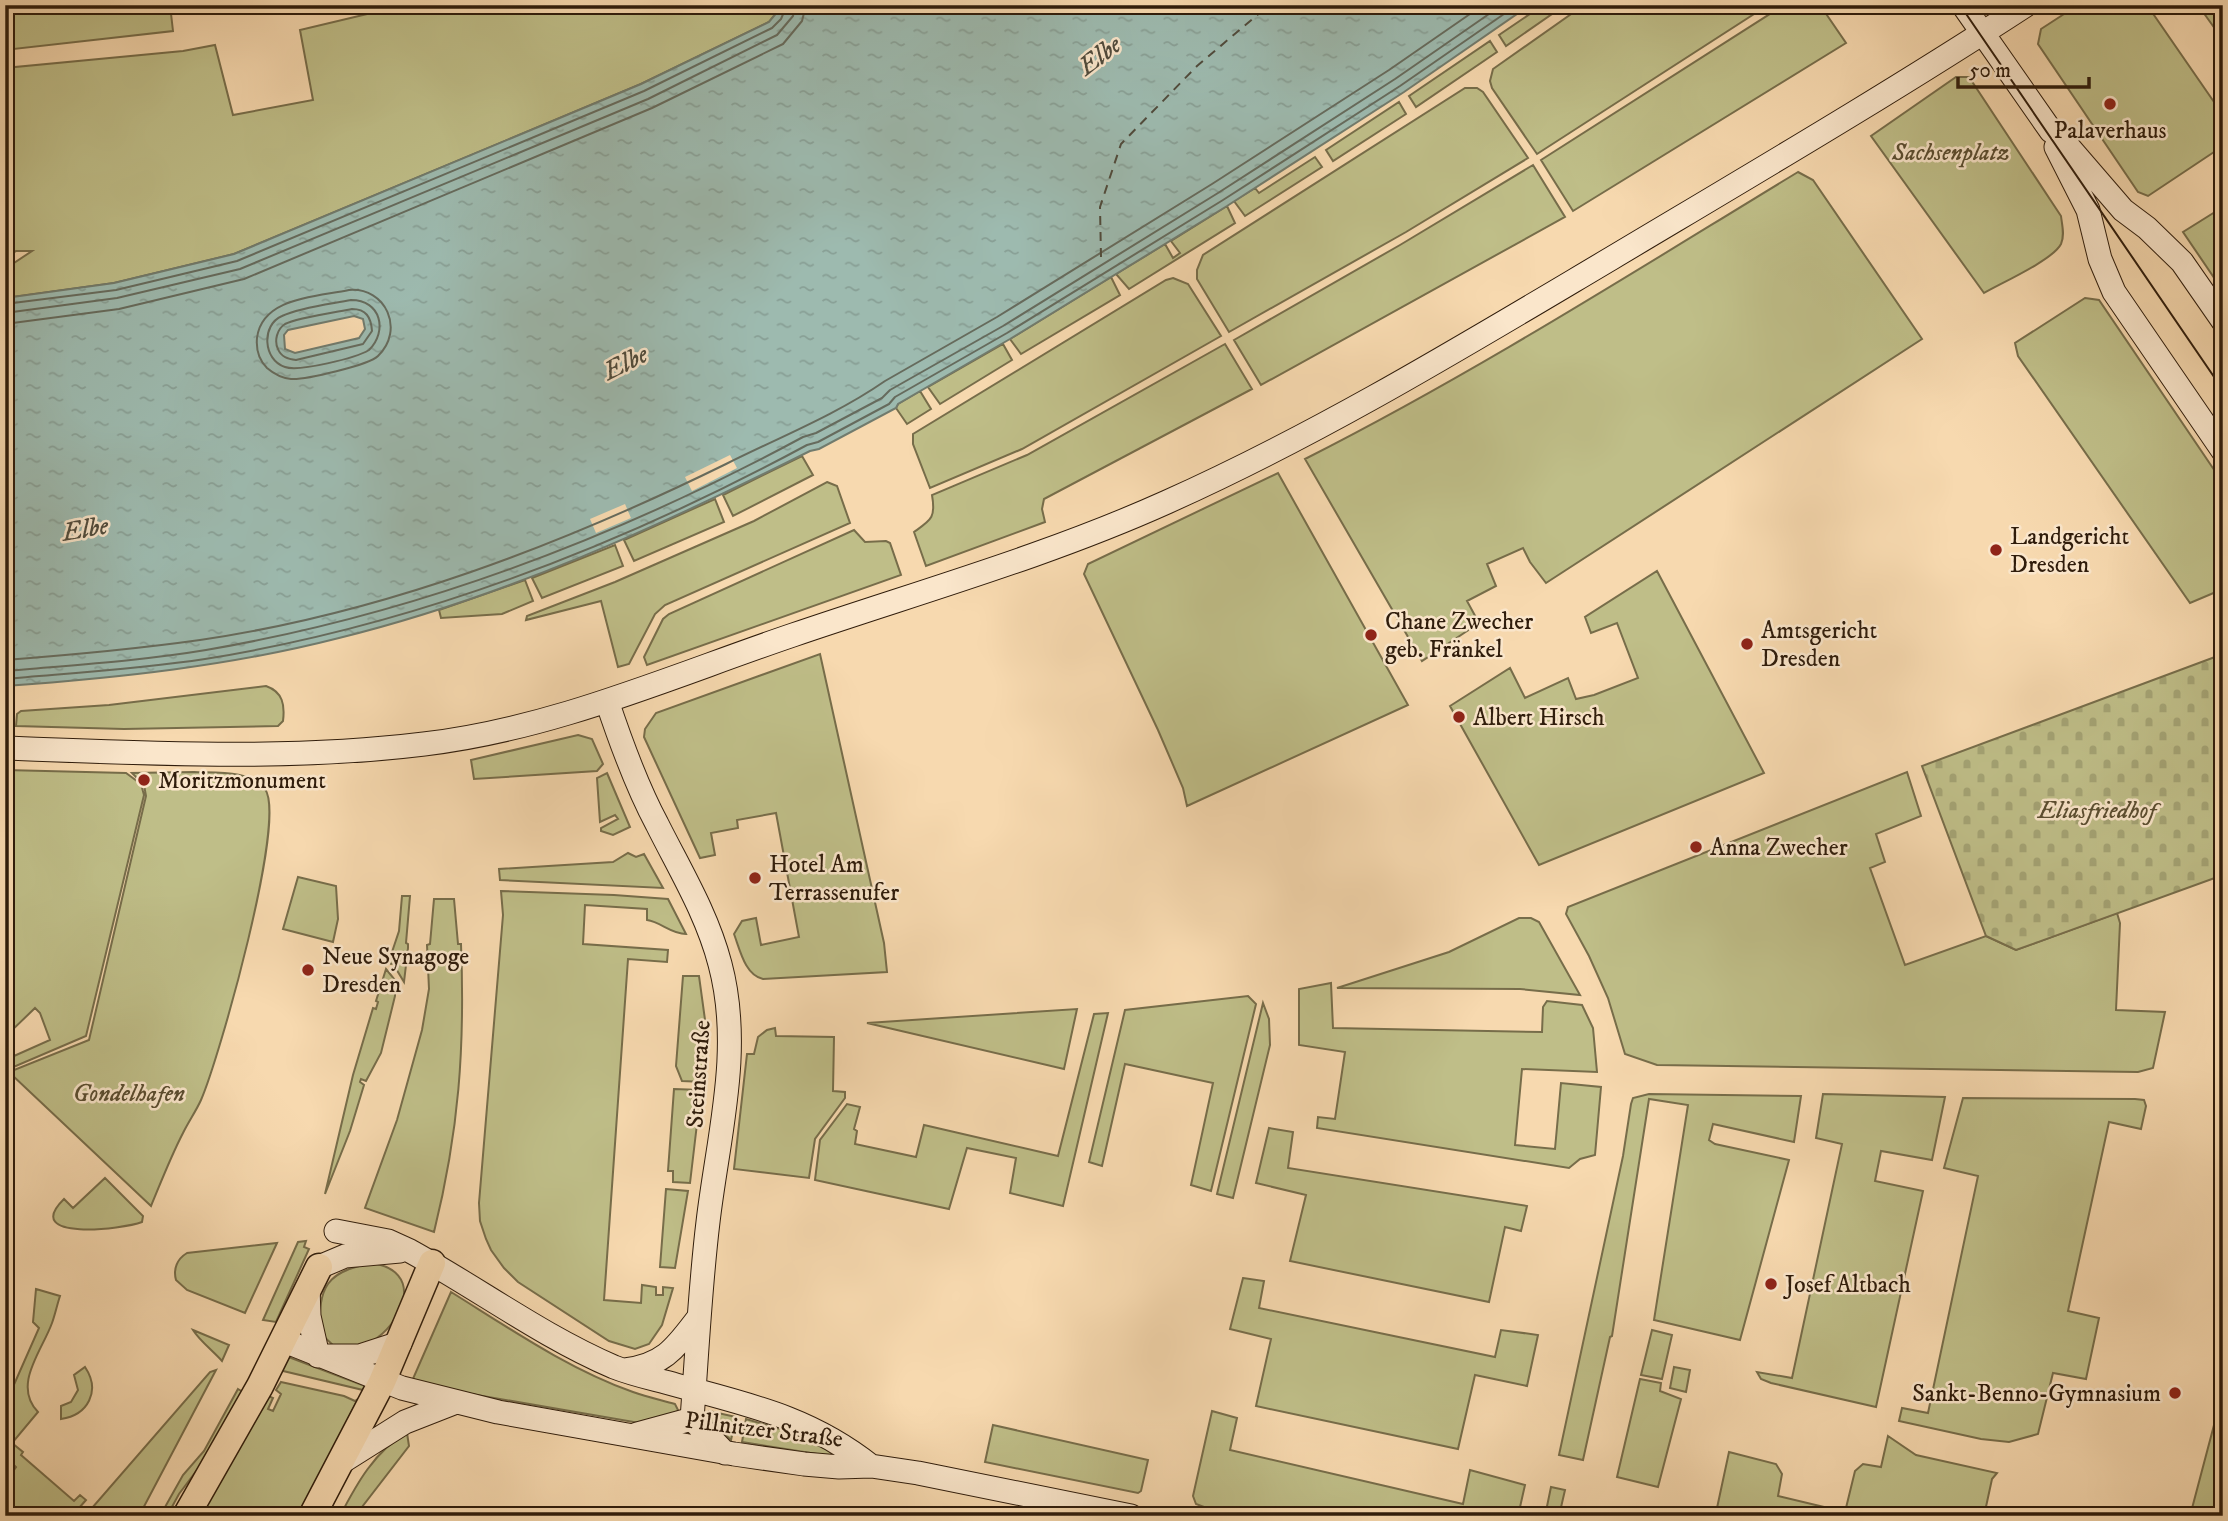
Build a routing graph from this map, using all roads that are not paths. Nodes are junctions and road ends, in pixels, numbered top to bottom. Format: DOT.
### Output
graph roads {
  1 [pos="1964,5"];
  2 [pos="2026,5"];
  3 [pos="1983,33"];
  4 [pos="2051,131"];
  5 [pos="2223,321"];
  6 [pos="2223,451"];
  7 [pos="607,701"];
  8 [pos="5,748"];
  9 [pos="336,1231"];
  10 [pos="421,1257"];
  11 [pos="314,1277"];
  12 [pos="699,1317"];
  13 [pos="282,1340"];
  14 [pos="400,1343"];
  15 [pos="318,1356"];
  16 [pos="622,1370"];
  17 [pos="382,1382"];
  18 [pos="694,1390"];
  19 [pos="456,1402"];
  20 [pos="692,1419"];
  21 [pos="627,1436"];
  22 [pos="725,1453"];
  23 [pos="340,1463"];
  24 [pos="871,1466"];
  25 [pos="186,1516"];
  26 [pos="312,1516"];
  27 [pos="1131,1516"];
  1 -- 3 [label="main road"];
  2 -- 3 [label="main road"];
  3 -- 4 [label="main road"];
  3 -- 7 [label="main road"];
  4 -- 5 [label="main road"];
  4 -- 6 [label="main road"];
  7 -- 8 [label="main road"];
  7 -- 12 [label="main road, Steinstraße"];
  9 -- 10 [label="main road, Pillnitzer Straße"];
  10 -- 11 [label="main road"];
  10 -- 14 [label="main road"];
  10 -- 16 [label="main road, Pillnitzer Straße"];
  11 -- 13 [label="main road"];
  11 -- 15 [label="main road"];
  12 -- 16 [label="main road"];
  12 -- 18 [label="main road, Steinstraße"];
  13 -- 15 [label="main road, Pillnitzer Straße"];
  13 -- 25 [label="main road"];
  14 -- 15 [label="main road"];
  14 -- 17 [label="main road"];
  15 -- 17 [label="main road, Pillnitzer Straße"];
  16 -- 18 [label="main road, Pillnitzer Straße"];
  17 -- 19 [label="main road, Pillnitzer Straße"];
  17 -- 23 [label="main road"];
  18 -- 20 [label="main road, Steinstraße"];
  18 -- 24 [label="main road, Pillnitzer Straße"];
  19 -- 21 [label="main road, Pillnitzer Straße"];
  19 -- 23 [label="main road"];
  20 -- 21 [label="main road"];
  20 -- 22 [label="main road"];
  21 -- 22 [label="main road, Pillnitzer Straße"];
  22 -- 24 [label="main road, Pillnitzer Straße"];
  23 -- 26 [label="main road"];
  24 -- 27 [label="main road"];
}
